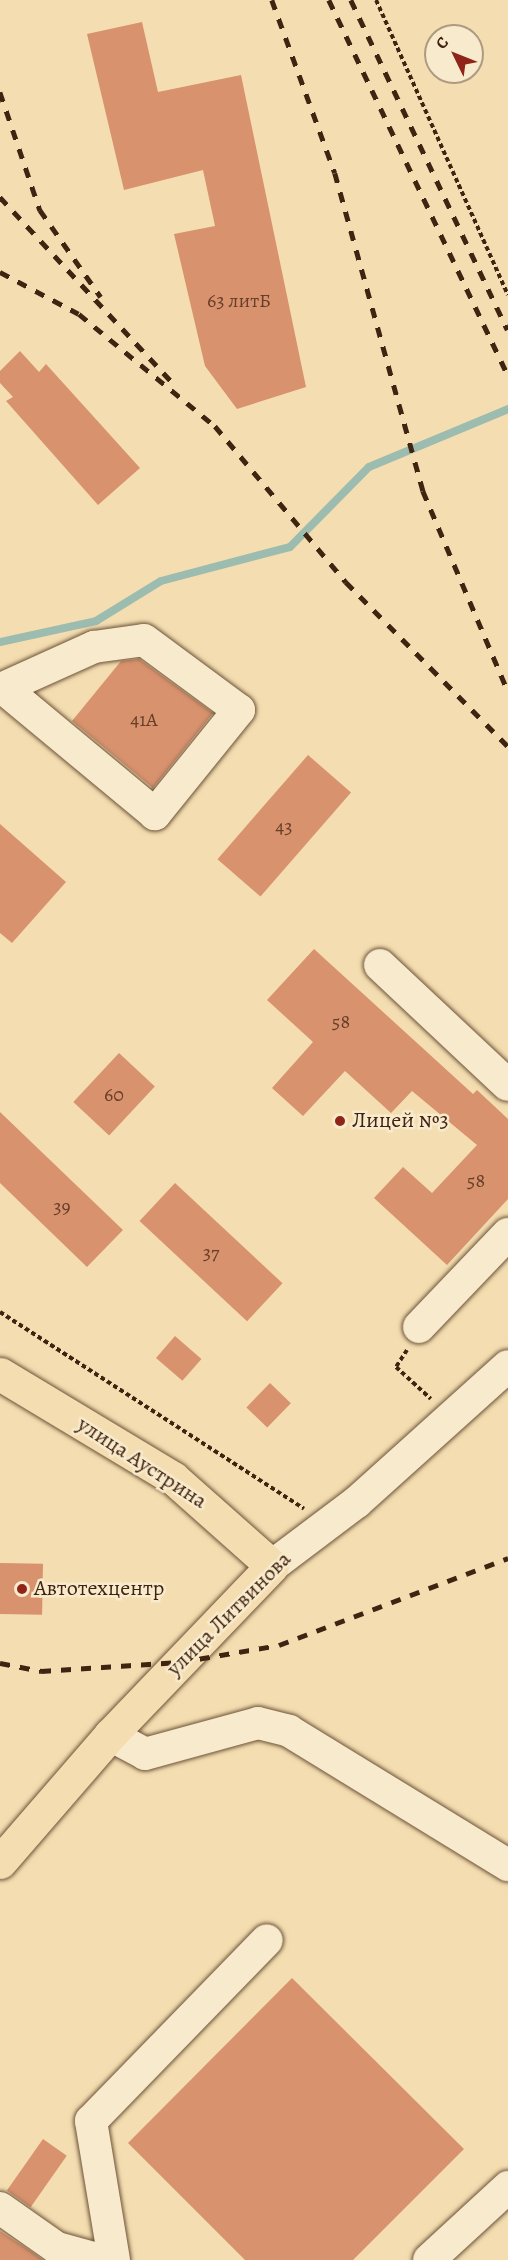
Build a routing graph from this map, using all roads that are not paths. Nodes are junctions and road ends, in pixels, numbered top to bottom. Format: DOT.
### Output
graph roads {
  1 [pos="2,688"];
  2 [pos="380,965"];
  3 [pos="508,1085"];
  4 [pos="508,1234"];
  5 [pos="419,1327"];
  6 [pos="507,1368"];
  7 [pos="0,1374"];
  8 [pos="272,1566"];
  9 [pos="110,1735"];
  10 [pos="0,1862"];
  11 [pos="508,1865"];
  12 [pos="267,1940"];
  13 [pos="508,2187"];
  14 [pos="0,2208"];
  15 [pos="101,2260"];
  16 [pos="114,2260"];
  17 [pos="429,2260"];
  1 -- 1 [label="street"];
  2 -- 3 [label="street"];
  4 -- 5 [label="street"];
  6 -- 8 [label="street, улица Литвинова"];
  7 -- 8 [label="main road, улица Аустрина"];
  8 -- 9 [label="main road, улица Литвинова"];
  9 -- 10 [label="main road, улица Литвинова"];
  9 -- 11 [label="street"];
  12 -- 16 [label="street"];
  13 -- 17 [label="street"];
  14 -- 15 [label="street"];
}
